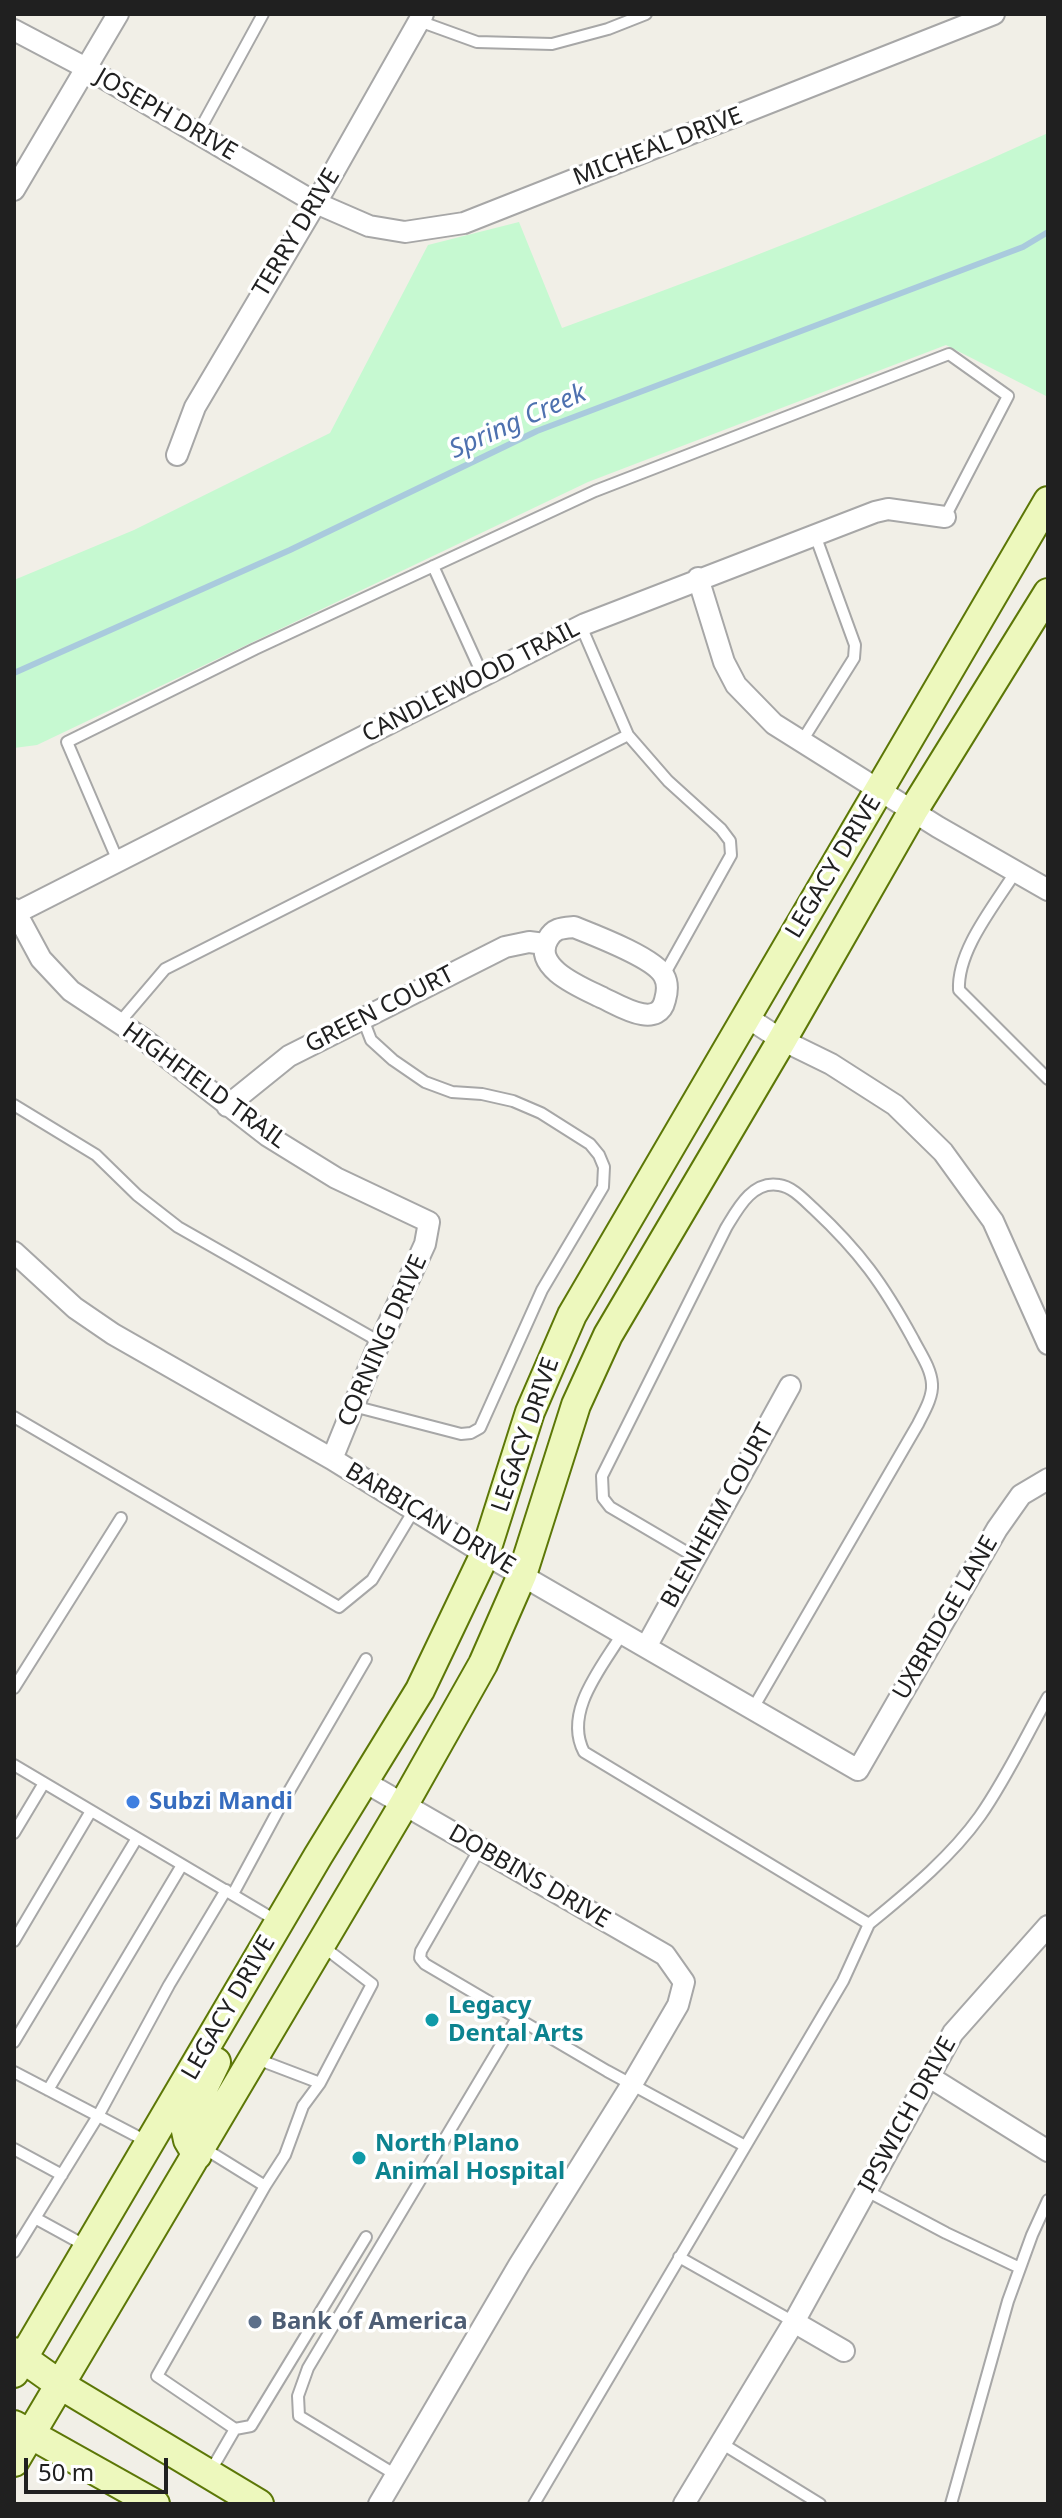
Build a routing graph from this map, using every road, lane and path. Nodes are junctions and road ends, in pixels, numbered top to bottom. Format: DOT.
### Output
graph roads {
  1 [pos="118,14"];
  2 [pos="263,14"];
  3 [pos="646,14"];
  4 [pos="994,14"];
  5 [pos="421,17"];
  6 [pos="14,30"];
  7 [pos="88,69"];
  8 [pos="198,133"];
  9 [pos="14,190"];
  10 [pos="316,203"];
  11 [pos="177,455"];
  12 [pos="1048,501"];
  13 [pos="945,517"];
  14 [pos="815,535"];
  15 [pos="433,566"];
  16 [pos="698,578"];
  17 [pos="1048,593"];
  18 [pos="581,626"];
  19 [pos="483,676"];
  20 [pos="628,735"];
  21 [pos="802,741"];
  22 [pos="879,789"];
  23 [pos="913,811"];
  24 [pos="118,861"];
  25 [pos="1016,871"];
  26 [pos="1048,890"];
  27 [pos="15,911"];
  28 [pos="545,944"];
  29 [pos="664,975"];
  30 [pos="745,1016"];
  31 [pos="363,1019"];
  32 [pos="118,1024"];
  33 [pos="782,1040"];
  34 [pos="1048,1079"];
  35 [pos="14,1105"];
  36 [pos="227,1106"];
  37 [pos="429,1222"];
  38 [pos="14,1252"];
  39 [pos="380,1342"];
  40 [pos="1048,1344"];
  41 [pos="790,1386"];
  42 [pos="353,1406"];
  43 [pos="14,1417"];
  44 [pos="332,1459"];
  45 [pos="1048,1479"];
  46 [pos="414,1510"];
  47 [pos="121,1518"];
  48 [pos="485,1554"];
  49 [pos="695,1557"];
  50 [pos="522,1575"];
  51 [pos="622,1634"];
  52 [pos="646,1647"];
  53 [pos="366,1659"];
  54 [pos="14,1688"];
  55 [pos="1048,1697"];
  56 [pos="752,1710"];
  57 [pos="14,1765"];
  58 [pos="858,1770"];
  59 [pos="365,1782"];
  60 [pos="44,1783"];
  61 [pos="404,1804"];
  62 [pos="91,1811"];
  63 [pos="14,1833"];
  64 [pos="137,1838"];
  65 [pos="480,1848"];
  66 [pos="182,1865"];
  67 [pos="229,1892"];
  68 [pos="279,1922"];
  69 [pos="869,1924"];
  70 [pos="1048,1926"];
  71 [pos="14,1941"];
  72 [pos="319,1944"];
  73 [pos="517,2018"];
  74 [pos="214,2035"];
  75 [pos="14,2042"];
  76 [pos="254,2057"];
  77 [pos="14,2072"];
  78 [pos="928,2076"];
  79 [pos="320,2083"];
  80 [pos="632,2084"];
  81 [pos="48,2090"];
  82 [pos="98,2116"];
  83 [pos="150,2143"];
  84 [pos="745,2146"];
  85 [pos="14,2149"];
  86 [pos="199,2151"];
  87 [pos="1048,2151"];
  88 [pos="62,2175"];
  89 [pos="265,2186"];
  90 [pos="865,2190"];
  91 [pos="1048,2200"];
  92 [pos="35,2218"];
  93 [pos="366,2237"];
  94 [pos="89,2247"];
  95 [pos="14,2252"];
  96 [pos="679,2257"];
  97 [pos="1020,2268"];
  98 [pos="794,2322"];
  99 [pos="844,2351"];
  100 [pos="17,2361"];
  101 [pos="59,2384"];
  102 [pos="235,2429"];
  103 [pos="23,2430"];
  104 [pos="721,2443"];
  105 [pos="14,2462"];
  106 [pos="209,2473"];
  107 [pos="396,2475"];
  108 [pos="149,2502"];
  109 [pos="259,2504"];
  110 [pos="379,2504"];
  111 [pos="534,2504"];
  112 [pos="684,2504"];
  113 [pos="820,2504"];
  114 [pos="951,2504"];
  1 -- 7 [label="street"];
  2 -- 8 [label="lane"];
  3 -- 5 [label="lane"];
  4 -- 10 [label="street, MICHEAL DRIVE"];
  5 -- 10 [label="street, TERRY DRIVE"];
  6 -- 7 [label="street, JOSEPH DRIVE"];
  7 -- 8 [label="street, JOSEPH DRIVE"];
  7 -- 9 [label="street"];
  8 -- 10 [label="street, JOSEPH DRIVE"];
  10 -- 11 [label="street, TERRY DRIVE"];
  12 -- 22 [label="main road, LEGACY DRIVE"];
  13 -- 14 [label="street, CANDLEWOOD TRAIL"];
  13 -- 15 [label="lane"];
  14 -- 16 [label="street, CANDLEWOOD TRAIL"];
  14 -- 21 [label="lane"];
  15 -- 19 [label="lane"];
  15 -- 24 [label="lane"];
  16 -- 18 [label="street, CANDLEWOOD TRAIL"];
  16 -- 21 [label="street"];
  17 -- 23 [label="main road, LEGACY DRIVE"];
  18 -- 19 [label="street, CANDLEWOOD TRAIL"];
  18 -- 20 [label="lane"];
  19 -- 24 [label="street, CANDLEWOOD TRAIL"];
  20 -- 29 [label="lane"];
  20 -- 32 [label="lane"];
  21 -- 22 [label="street"];
  22 -- 23 [label="street"];
  22 -- 30 [label="main road, LEGACY DRIVE"];
  23 -- 25 [label="street"];
  23 -- 33 [label="main road, LEGACY DRIVE"];
  24 -- 27 [label="street, CANDLEWOOD TRAIL"];
  25 -- 26 [label="street"];
  25 -- 34 [label="lane"];
  27 -- 32 [label="street, HIGHFIELD TRAIL"];
  28 -- 29 [label="street, GREEN COURT"];
  28 -- 29 [label="street"];
  28 -- 31 [label="street, GREEN COURT"];
  30 -- 33 [label="street"];
  30 -- 48 [label="main road, LEGACY DRIVE"];
  31 -- 36 [label="street, GREEN COURT"];
  31 -- 42 [label="lane"];
  32 -- 36 [label="street, HIGHFIELD TRAIL"];
  33 -- 40 [label="street"];
  33 -- 50 [label="main road, LEGACY DRIVE"];
  35 -- 39 [label="lane"];
  36 -- 37 [label="street, HIGHFIELD TRAIL"];
  37 -- 39 [label="street, CORNING DRIVE"];
  38 -- 44 [label="street, BARBICAN DRIVE"];
  39 -- 42 [label="street, CORNING DRIVE"];
  41 -- 49 [label="street, BLENHEIM COURT"];
  42 -- 44 [label="street, CORNING DRIVE"];
  43 -- 46 [label="lane"];
  44 -- 46 [label="street, BARBICAN DRIVE"];
  45 -- 58 [label="street, UXBRIDGE LANE"];
  46 -- 48 [label="street, BARBICAN DRIVE"];
  47 -- 54 [label="lane"];
  48 -- 50 [label="street, BARBICAN DRIVE"];
  48 -- 59 [label="main road, LEGACY DRIVE"];
  49 -- 52 [label="street, BLENHEIM COURT"];
  49 -- 56 [label="lane"];
  50 -- 51 [label="street, BARBICAN DRIVE"];
  50 -- 61 [label="main road, LEGACY DRIVE"];
  51 -- 52 [label="street, BARBICAN DRIVE"];
  51 -- 69 [label="lane"];
  52 -- 56 [label="street, BARBICAN DRIVE"];
  53 -- 67 [label="lane"];
  55 -- 69 [label="lane"];
  56 -- 58 [label="street, BARBICAN DRIVE"];
  57 -- 60 [label="lane"];
  59 -- 61 [label="street, DOBBINS DRIVE"];
  59 -- 68 [label="main road, LEGACY DRIVE"];
  60 -- 62 [label="lane"];
  60 -- 63 [label="lane"];
  61 -- 65 [label="street, DOBBINS DRIVE"];
  61 -- 72 [label="main road, LEGACY DRIVE"];
  62 -- 64 [label="lane"];
  62 -- 71 [label="lane"];
  64 -- 66 [label="lane"];
  64 -- 75 [label="lane"];
  65 -- 73 [label="lane"];
  65 -- 80 [label="street, DOBBINS DRIVE"];
  66 -- 67 [label="lane"];
  66 -- 81 [label="lane"];
  67 -- 68 [label="lane"];
  67 -- 82 [label="lane"];
  68 -- 72 [label="main road"];
  68 -- 74 [label="main road, LEGACY DRIVE"];
  69 -- 84 [label="lane"];
  70 -- 78 [label="street, IPSWICH DRIVE"];
  72 -- 76 [label="main road, LEGACY DRIVE"];
  72 -- 79 [label="lane"];
  73 -- 80 [label="lane"];
  73 -- 107 [label="lane"];
  74 -- 83 [label="main road, LEGACY DRIVE"];
  74 -- 86 [label="main road"];
  76 -- 79 [label="lane"];
  76 -- 86 [label="main road, LEGACY DRIVE"];
  77 -- 81 [label="lane"];
  78 -- 87 [label="street"];
  78 -- 90 [label="street, IPSWICH DRIVE"];
  79 -- 89 [label="lane"];
  80 -- 84 [label="lane"];
  80 -- 107 [label="street"];
  81 -- 82 [label="lane"];
  82 -- 83 [label="lane"];
  82 -- 88 [label="lane"];
  83 -- 94 [label="main road, LEGACY DRIVE"];
  84 -- 96 [label="lane"];
  85 -- 88 [label="lane"];
  86 -- 89 [label="lane"];
  86 -- 101 [label="main road, LEGACY DRIVE"];
  88 -- 92 [label="lane"];
  89 -- 102 [label="lane"];
  90 -- 97 [label="lane"];
  90 -- 98 [label="street, IPSWICH DRIVE"];
  91 -- 97 [label="lane"];
  92 -- 94 [label="lane"];
  92 -- 95 [label="lane"];
  93 -- 102 [label="lane"];
  94 -- 100 [label="main road, LEGACY DRIVE"];
  96 -- 98 [label="lane"];
  96 -- 111 [label="lane"];
  97 -- 114 [label="lane"];
  98 -- 99 [label="street"];
  98 -- 104 [label="street, IPSWICH DRIVE"];
  100 -- 101 [label="main road"];
  101 -- 103 [label="main road, LEGACY DRIVE"];
  101 -- 106 [label="main road"];
  102 -- 106 [label="lane"];
  103 -- 105 [label="main road, LEGACY DRIVE"];
  103 -- 108 [label="main road"];
  104 -- 112 [label="street, IPSWICH DRIVE"];
  104 -- 113 [label="lane"];
  106 -- 109 [label="main road"];
  107 -- 110 [label="street"];
}
